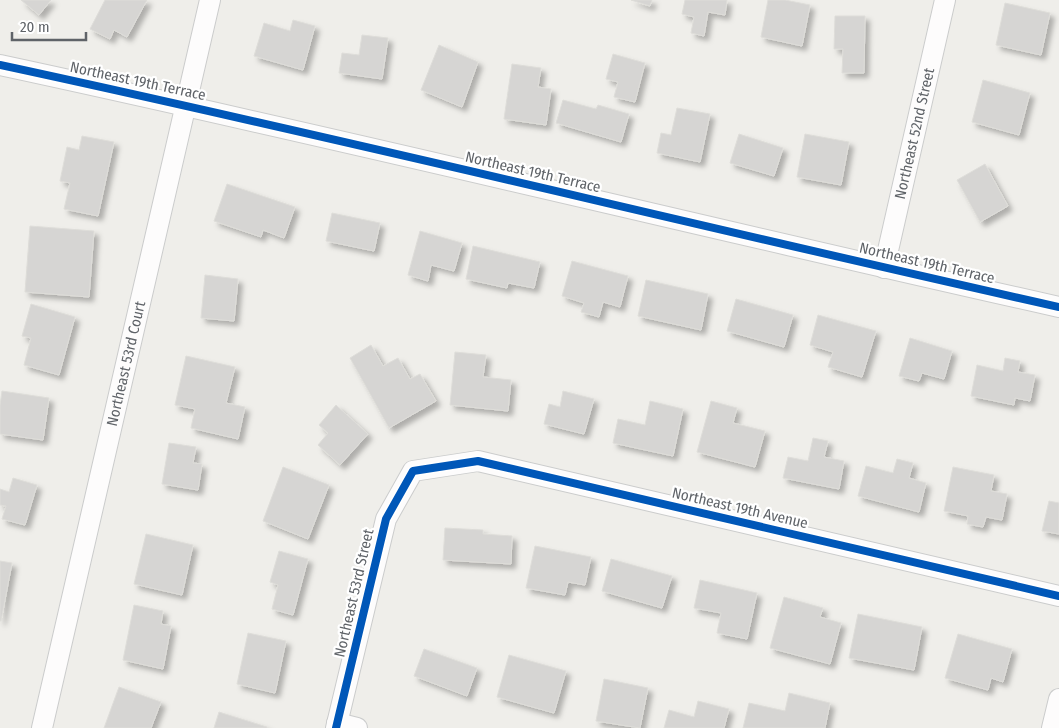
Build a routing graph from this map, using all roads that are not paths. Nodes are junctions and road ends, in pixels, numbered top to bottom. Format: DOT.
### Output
graph roads {
  1 [pos="210,0"];
  2 [pos="945,0"];
  3 [pos="0,66"];
  4 [pos="187,106"];
  5 [pos="884,268"];
  6 [pos="1059,307"];
  7 [pos="413,471"];
  8 [pos="1059,596"];
  9 [pos="1059,698"];
  10 [pos="337,726"];
  11 [pos="42,728"];
  12 [pos="357,728"];
  13 [pos="1052,728"];
  1 -- 4 [label="street, Northeast 53rd Court"];
  2 -- 5 [label="street, Northeast 52nd Street"];
  3 -- 4 [label="street, Northeast 19th Terrace"];
  4 -- 5 [label="street, Northeast 19th Terrace"];
  4 -- 11 [label="street, Northeast 53rd Court"];
  5 -- 6 [label="street, Northeast 19th Terrace"];
  7 -- 8 [label="street, Northeast 19th Avenue"];
  7 -- 10 [label="street, Northeast 53rd Street"];
  9 -- 13 [label="street"];
  10 -- 12 [label="street"];
}
